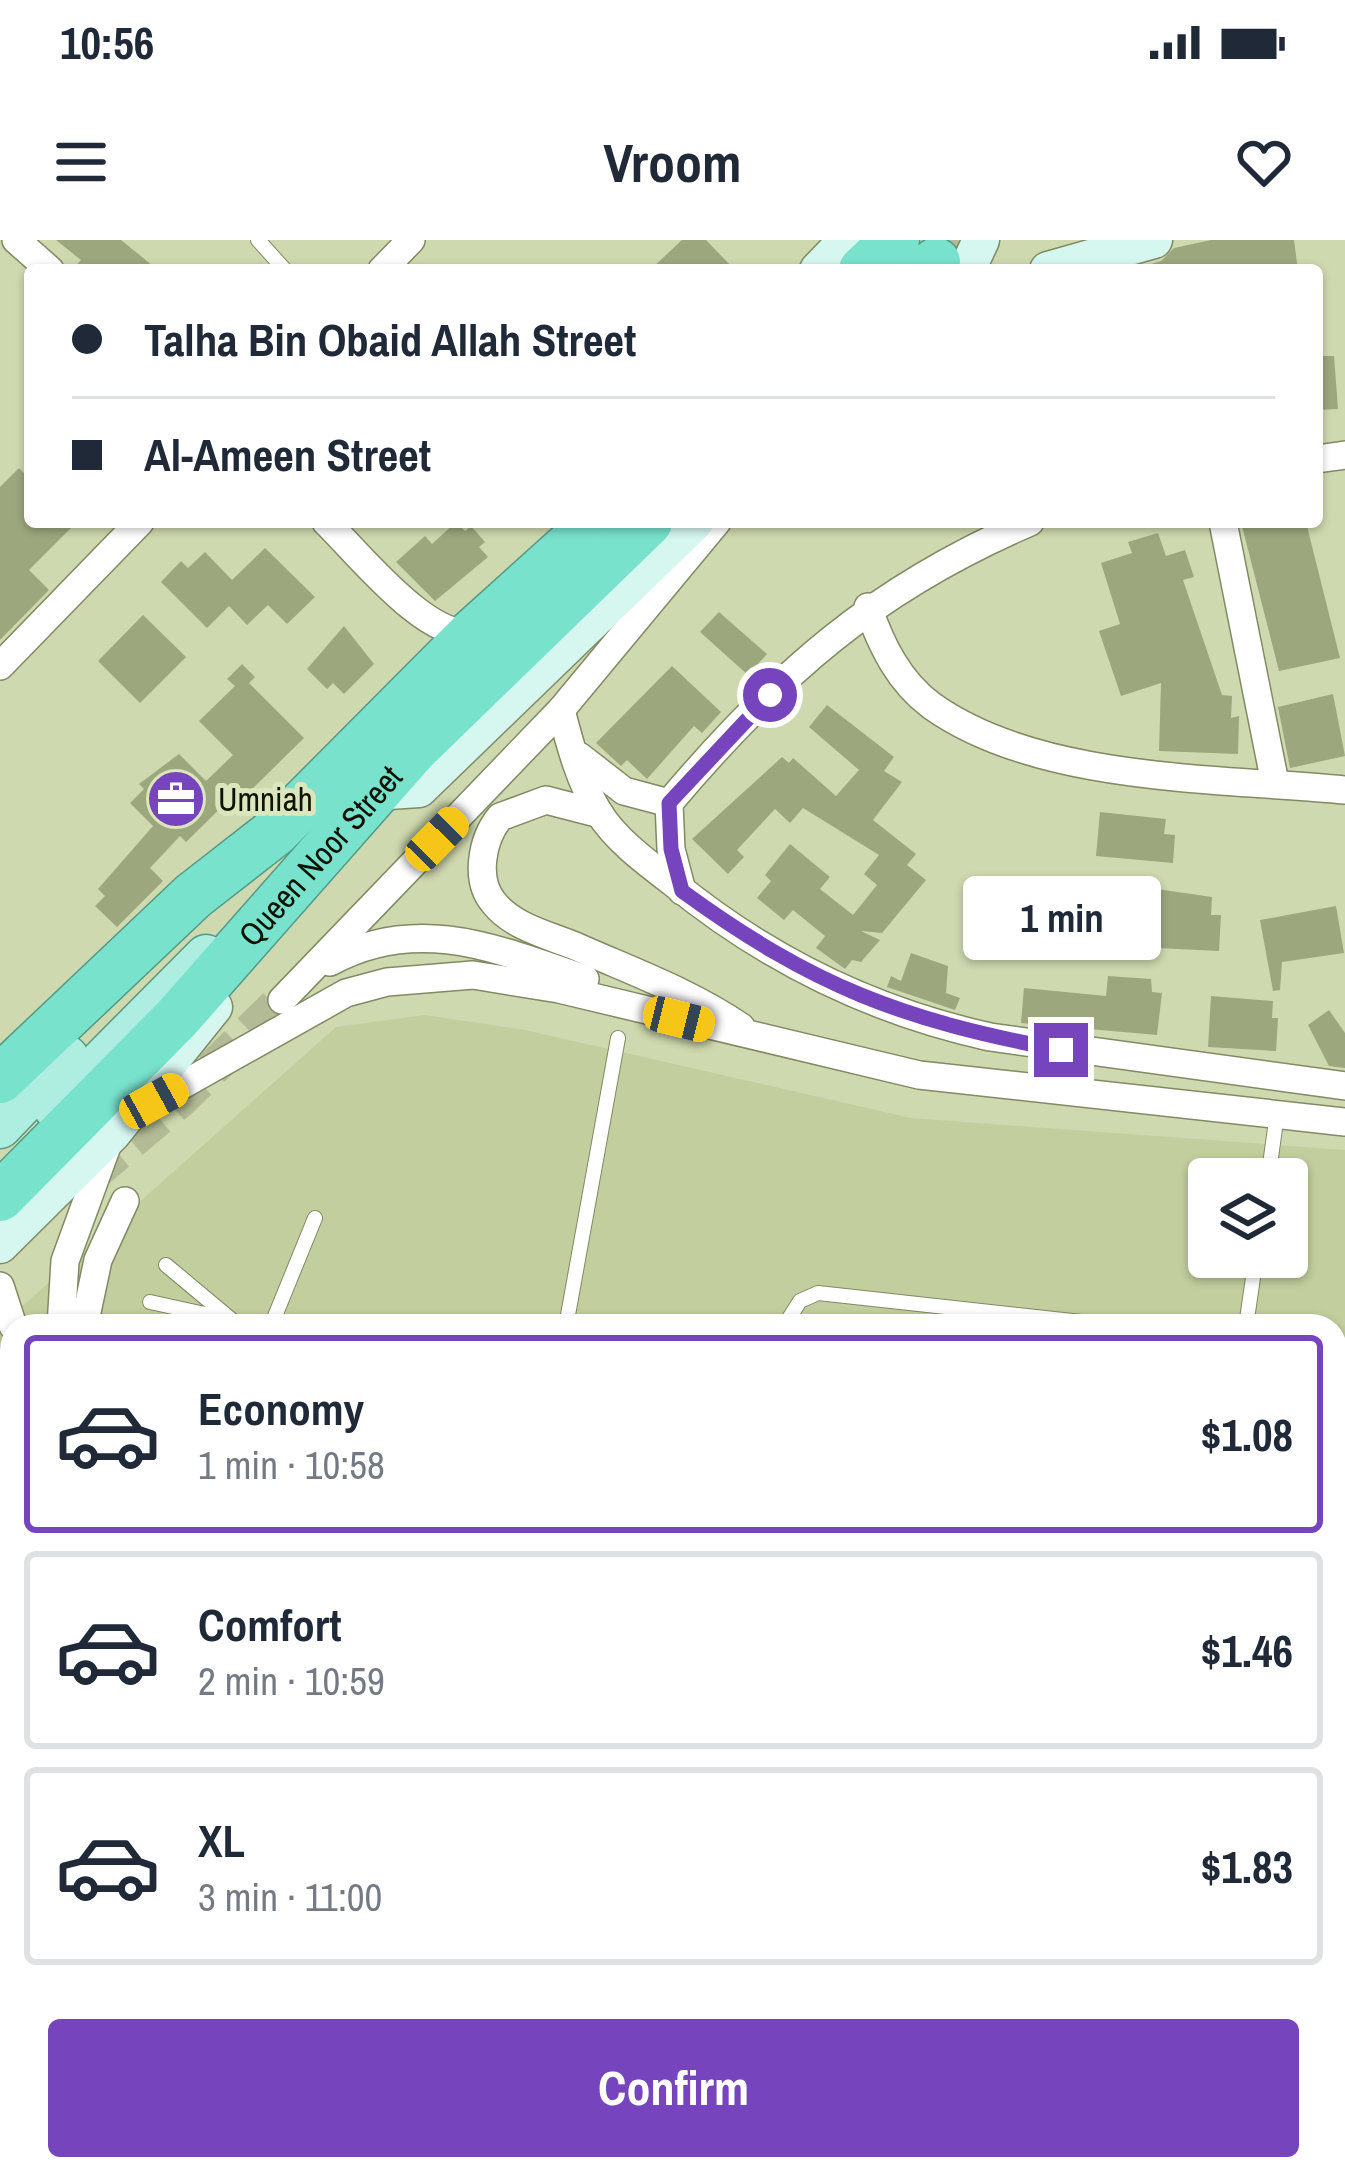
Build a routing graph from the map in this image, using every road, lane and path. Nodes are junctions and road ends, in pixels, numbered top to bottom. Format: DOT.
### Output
graph roads {
  1 [pos="16,240"];
  2 [pos="258,240"];
  3 [pos="411,240"];
  4 [pos="847,240"];
  5 [pos="981,240"];
  6 [pos="1154,240"];
  7 [pos="931,260"];
  8 [pos="43,264"];
  9 [pos="280,264"];
  10 [pos="388,264"];
  11 [pos="824,264"];
  12 [pos="1069,264"];
  13 [pos="134,528"];
  14 [pos="332,528"];
  15 [pos="564,528"];
  16 [pos="589,528"];
  17 [pos="642,528"];
  18 [pos="689,528"];
  19 [pos="712,528"];
  20 [pos="1017,528"];
  21 [pos="1224,528"];
  22 [pos="868,607"];
  23 [pos="424,618"];
  24 [pos="474,632"];
  25 [pos="0,666"];
  26 [pos="428,680"];
  27 [pos="561,710"];
  28 [pos="570,746"];
  29 [pos="1275,783"];
  30 [pos="1345,790"];
  31 [pos="669,803"];
  32 [pos="600,814"];
  33 [pos="353,816"];
  34 [pos="275,832"];
  35 [pos="682,891"];
  36 [pos="618,1038"];
  37 [pos="759,1040"];
  38 [pos="1148,1062"];
  39 [pos="0,1078"];
  40 [pos="1345,1086"];
  41 [pos="1143,1099"];
  42 [pos="1277,1114"];
  43 [pos="1345,1123"];
  44 [pos="121,1125"];
  45 [pos="0,1127"];
  46 [pos="1271,1158"];
  47 [pos="0,1164"];
  48 [pos="0,1197"];
  49 [pos="125,1201"];
  50 [pos="315,1218"];
  51 [pos="0,1245"];
  52 [pos="166,1265"];
  53 [pos="1253,1278"];
  54 [pos="150,1302"];
  55 [pos="62,1314"];
  56 [pos="87,1314"];
  57 [pos="193,1314"];
  58 [pos="218,1314"];
  59 [pos="276,1314"];
  60 [pos="568,1314"];
  61 [pos="792,1314"];
  62 [pos="1016,1314"];
  63 [pos="1248,1314"];
  1 -- 8 [label="street"];
  2 -- 9 [label="lane"];
  3 -- 10 [label="street"];
  4 -- 11 [label="street"];
  5 -- 7 [label="street"];
  6 -- 12 [label="street"];
  13 -- 25 [label="street"];
  14 -- 23 [label="street"];
  15 -- 24 [label="street"];
  16 -- 24 [label="highway, Queen Noor Street"];
  17 -- 33 [label="highway, Queen Noor Street"];
  18 -- 33 [label="street"];
  19 -- 27 [label="street"];
  20 -- 22 [label="street"];
  21 -- 29 [label="street"];
  22 -- 29 [label="street"];
  22 -- 31 [label="street"];
  23 -- 24 [label="street"];
  23 -- 26 [label="street"];
  24 -- 26 [label="highway, Queen Noor Street"];
  26 -- 34 [label="highway, Queen Noor Street"];
  27 -- 28 [label="street"];
  27 -- 37 [label="street"];
  28 -- 31 [label="street"];
  28 -- 32 [label="street"];
  29 -- 30 [label="street"];
  31 -- 35 [label="street"];
  32 -- 35 [label="street"];
  32 -- 37 [label="street"];
  33 -- 44 [label="street"];
  33 -- 47 [label="main road"];
  33 -- 48 [label="highway, Queen Noor Street"];
  34 -- 39 [label="highway, Queen Noor Street"];
  34 -- 45 [label="main road"];
  35 -- 38 [label="street"];
  36 -- 60 [label="lane"];
  37 -- 41 [label="street"];
  37 -- 44 [label="street"];
  38 -- 40 [label="street"];
  38 -- 41 [label="street"];
  41 -- 42 [label="street"];
  42 -- 43 [label="street"];
  42 -- 46 [label="lane"];
  44 -- 51 [label="street"];
  44 -- 55 [label="street"];
  49 -- 56 [label="street"];
  50 -- 59 [label="lane"];
  52 -- 58 [label="lane"];
  53 -- 63 [label="lane"];
  54 -- 57 [label="lane"];
  61 -- 62 [label="lane"];
}
